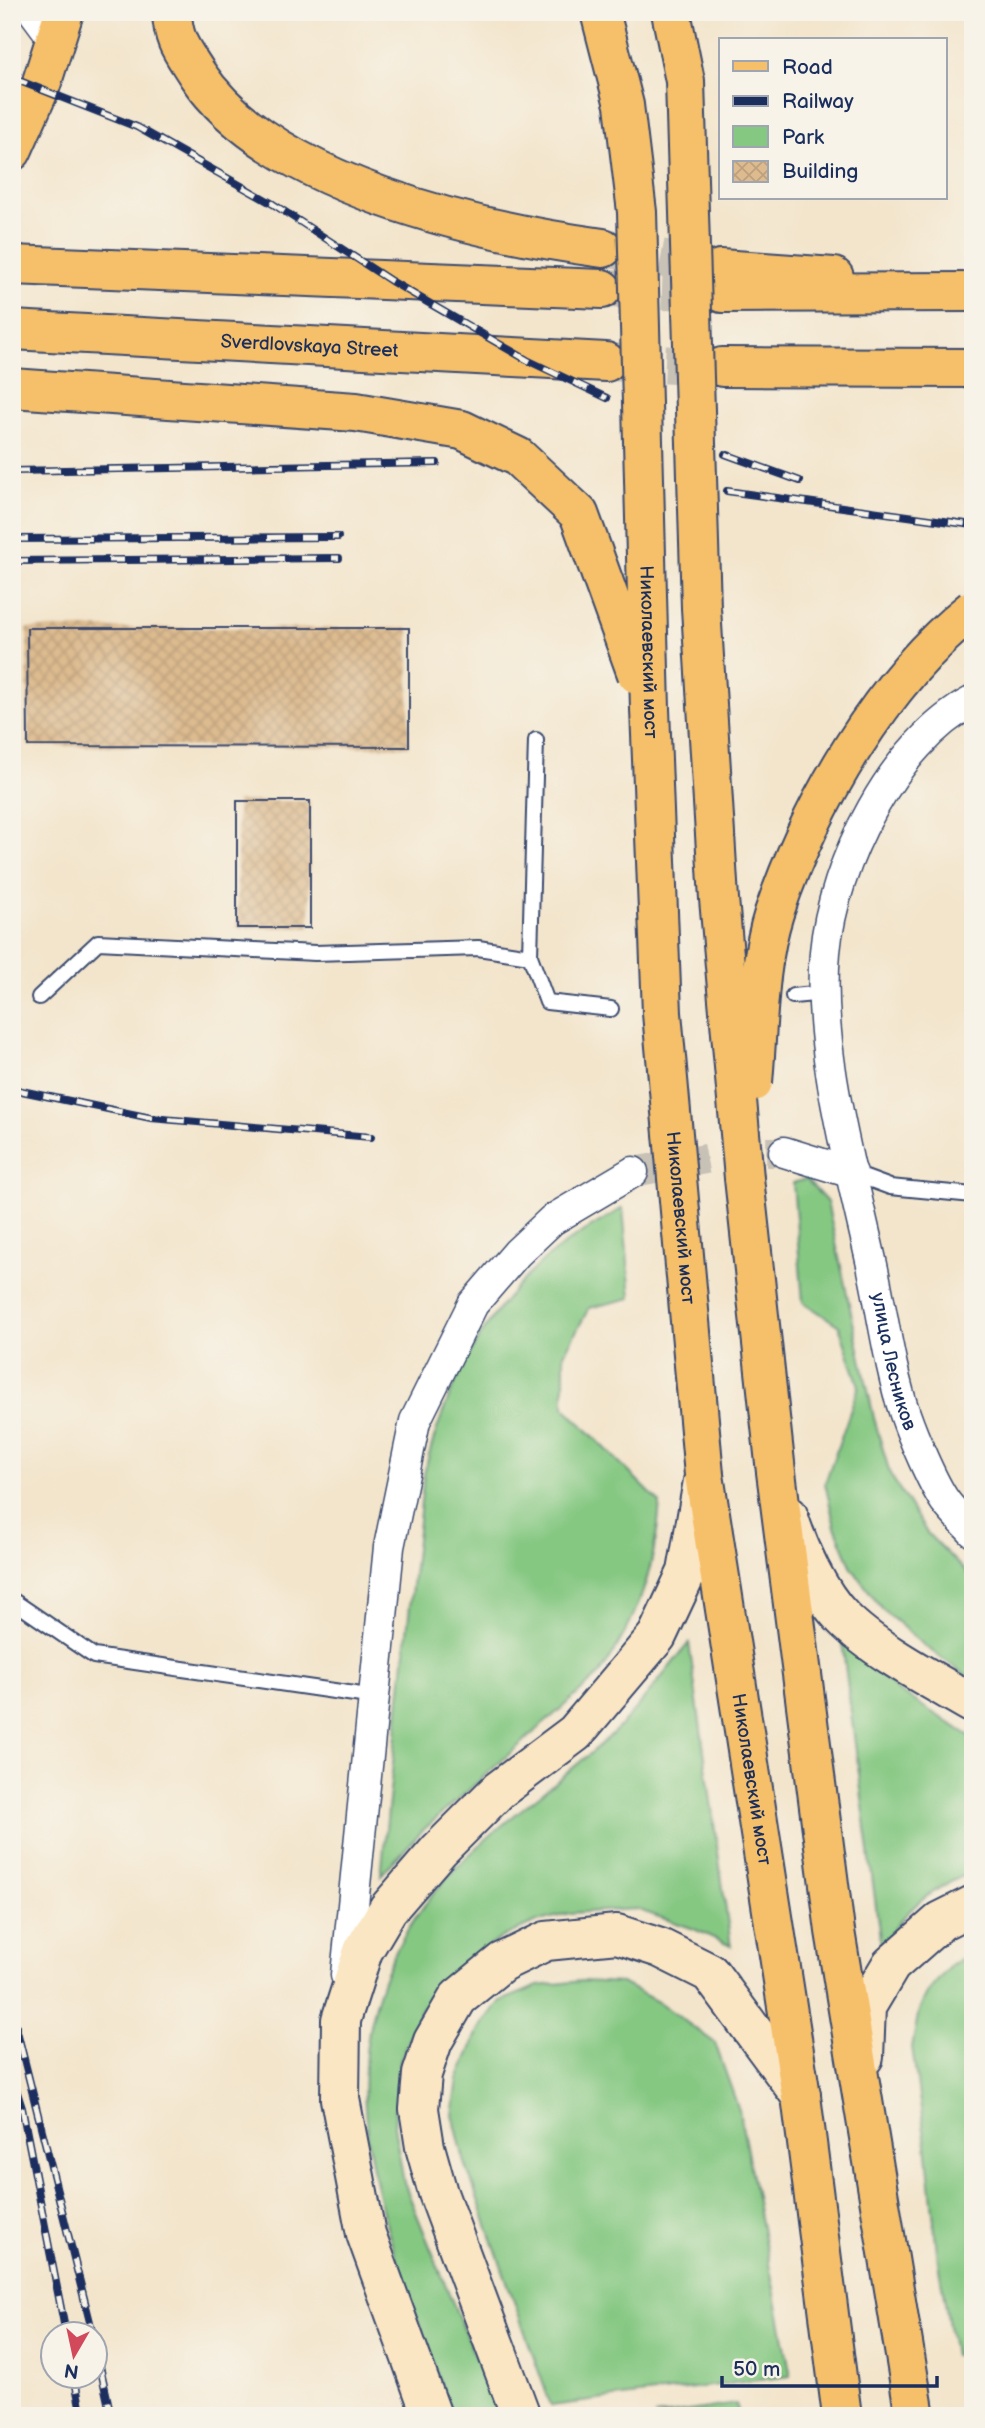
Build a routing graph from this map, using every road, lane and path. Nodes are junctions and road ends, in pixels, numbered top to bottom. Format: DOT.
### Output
graph roads {
  1 [pos="172,12"];
  2 [pos="600,12"];
  3 [pos="671,12"];
  4 [pos="51,21"];
  5 [pos="12,151"];
  6 [pos="603,248"];
  7 [pos="12,265"];
  8 [pos="721,281"];
  9 [pos="601,289"];
  10 [pos="973,289"];
  11 [pos="12,330"];
  12 [pos="606,362"];
  13 [pos="722,367"];
  14 [pos="973,368"];
  15 [pos="12,388"];
  16 [pos="973,608"];
  17 [pos="973,701"];
  18 [pos="650,709"];
  19 [pos="536,740"];
  20 [pos="530,956"];
  21 [pos="825,993"];
  22 [pos="793,996"];
  23 [pos="39,997"];
  24 [pos="611,1009"];
  25 [pos="784,1152"];
  26 [pos="633,1172"];
  27 [pos="852,1172"];
  28 [pos="744,1178"];
  29 [pos="973,1195"];
  30 [pos="776,1472"];
  31 [pos="704,1475"];
  32 [pos="973,1532"];
  33 [pos="12,1600"];
  34 [pos="375,1697"];
  35 [pos="973,1704"];
  36 [pos="973,1905"];
  37 [pos="341,2021"];
  38 [pos="863,2091"];
  39 [pos="801,2096"];
  40 [pos="840,2400"];
  41 [pos="432,2416"];
  42 [pos="521,2416"];
  43 [pos="915,2416"];
  1 -- 6 [label="main road"];
  2 -- 18 [label="main road, Николаевский мост, bridge"];
  3 -- 28 [label="main road, bridge"];
  4 -- 5 [label="main road"];
  7 -- 9 [label="main road"];
  8 -- 10 [label="main road"];
  11 -- 12 [label="main road, Sverdlovskaya Street"];
  13 -- 14 [label="main road"];
  15 -- 18 [label="main road, bridge"];
  16 -- 28 [label="main road, bridge"];
  17 -- 21 [label="street, улица Лесников"];
  18 -- 31 [label="main road, Николаевский мост, bridge"];
  19 -- 20 [label="lane"];
  20 -- 23 [label="lane"];
  20 -- 24 [label="lane"];
  21 -- 22 [label="lane"];
  21 -- 27 [label="street, улица Лесников"];
  25 -- 27 [label="street"];
  26 -- 34 [label="street"];
  27 -- 29 [label="lane"];
  27 -- 32 [label="street, улица Лесников"];
  28 -- 30 [label="main road"];
  30 -- 35 [label="main road"];
  30 -- 38 [label="main road"];
  31 -- 37 [label="main road"];
  31 -- 39 [label="main road, Николаевский мост"];
  33 -- 34 [label="lane"];
  34 -- 37 [label="street"];
  36 -- 38 [label="main road"];
  37 -- 41 [label="main road"];
  38 -- 43 [label="main road"];
  39 -- 40 [label="main road, Николаевский мост"];
  39 -- 42 [label="main road"];
}
